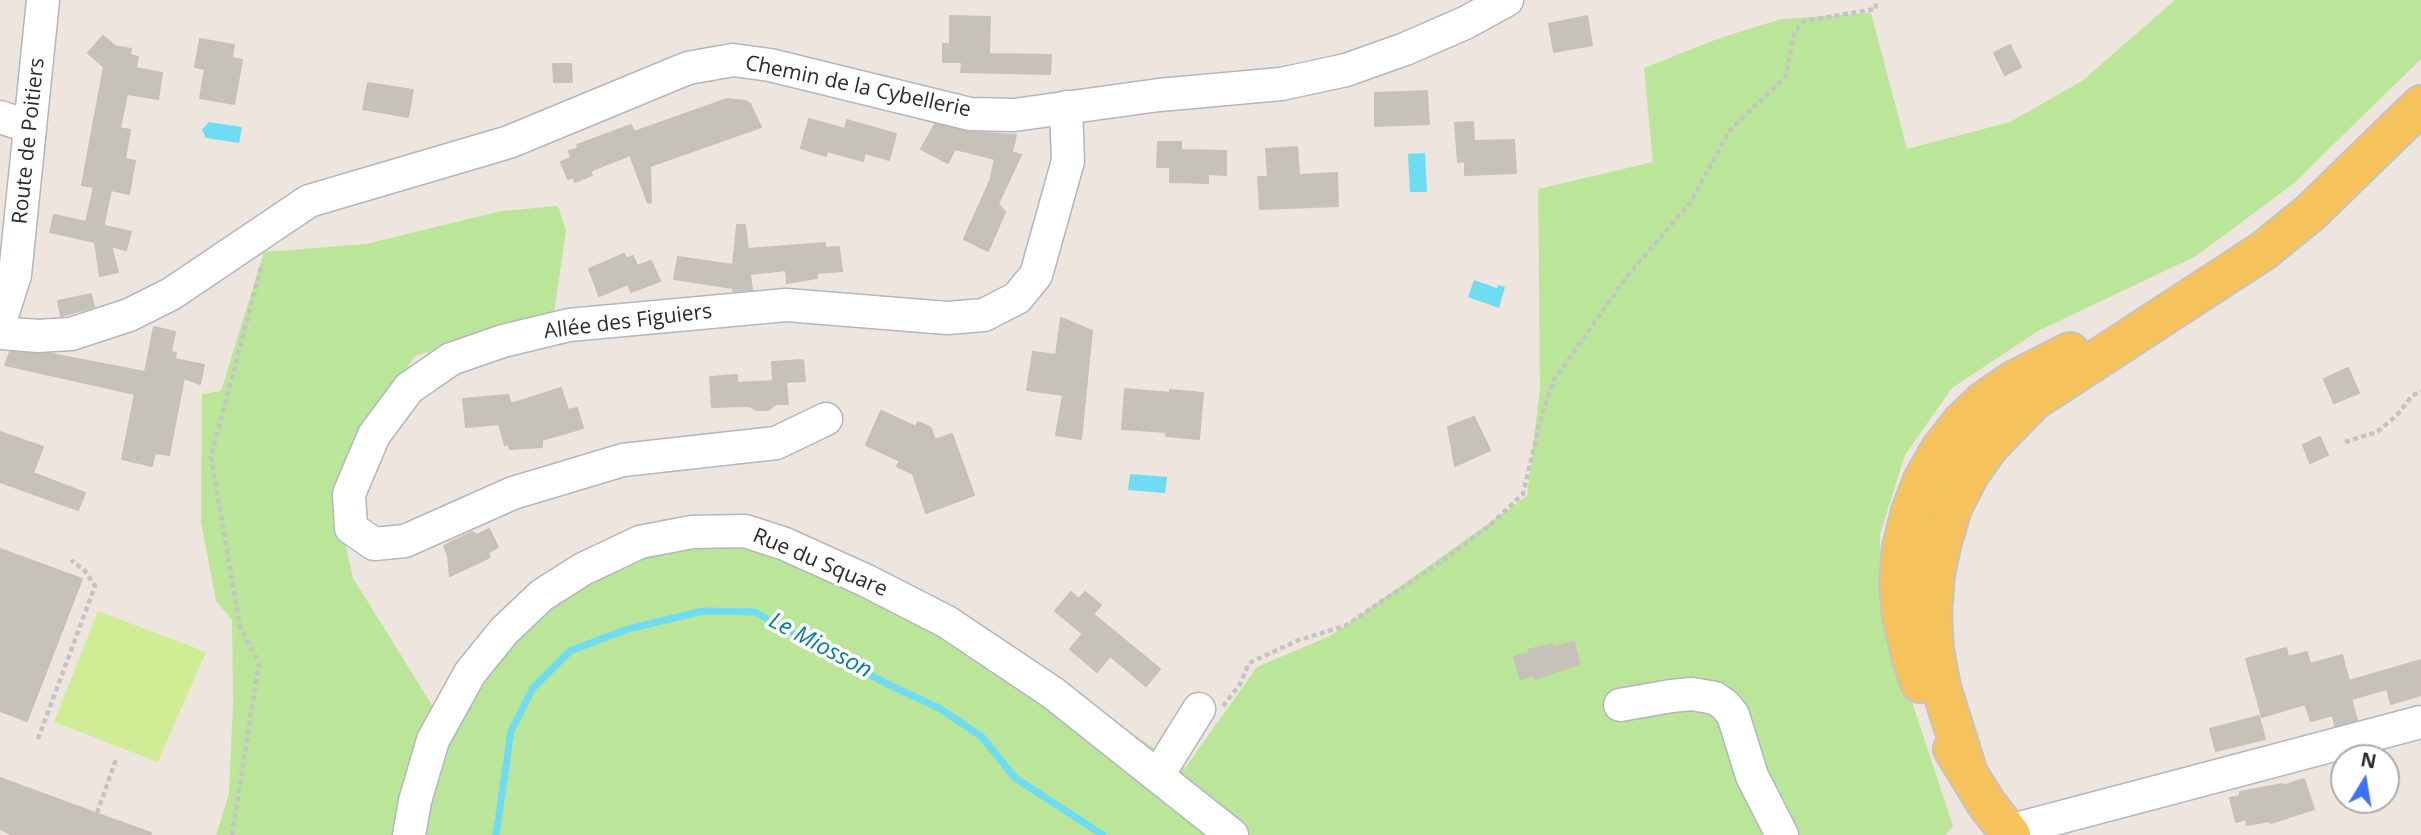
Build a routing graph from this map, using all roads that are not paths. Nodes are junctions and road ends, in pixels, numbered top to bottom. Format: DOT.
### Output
graph roads {
  1 [pos="43,0"];
  2 [pos="1507,0"];
  3 [pos="2421,105"];
  4 [pos="1066,107"];
  5 [pos="0,117"];
  6 [pos="30,127"];
  7 [pos="0,321"];
  8 [pos="0,332"];
  9 [pos="826,419"];
  10 [pos="1620,705"];
  11 [pos="1210,709"];
  12 [pos="2421,722"];
  13 [pos="1158,775"];
  14 [pos="2000,831"];
  15 [pos="409,835"];
  16 [pos="1232,835"];
  17 [pos="1782,835"];
  1 -- 6 [label="street, Route de Poitiers"];
  2 -- 4 [label="street, Chemin de la Cybellerie"];
  3 -- 14 [label="main road"];
  4 -- 8 [label="street, Chemin de la Cybellerie"];
  4 -- 9 [label="street, Allée des Figuiers"];
  5 -- 6 [label="street"];
  6 -- 7 [label="street, Route de Poitiers"];
  10 -- 17 [label="street"];
  11 -- 13 [label="street"];
  12 -- 14 [label="street"];
  13 -- 15 [label="street, Rue du Square"];
  13 -- 16 [label="street, Rue du Square"];
}
